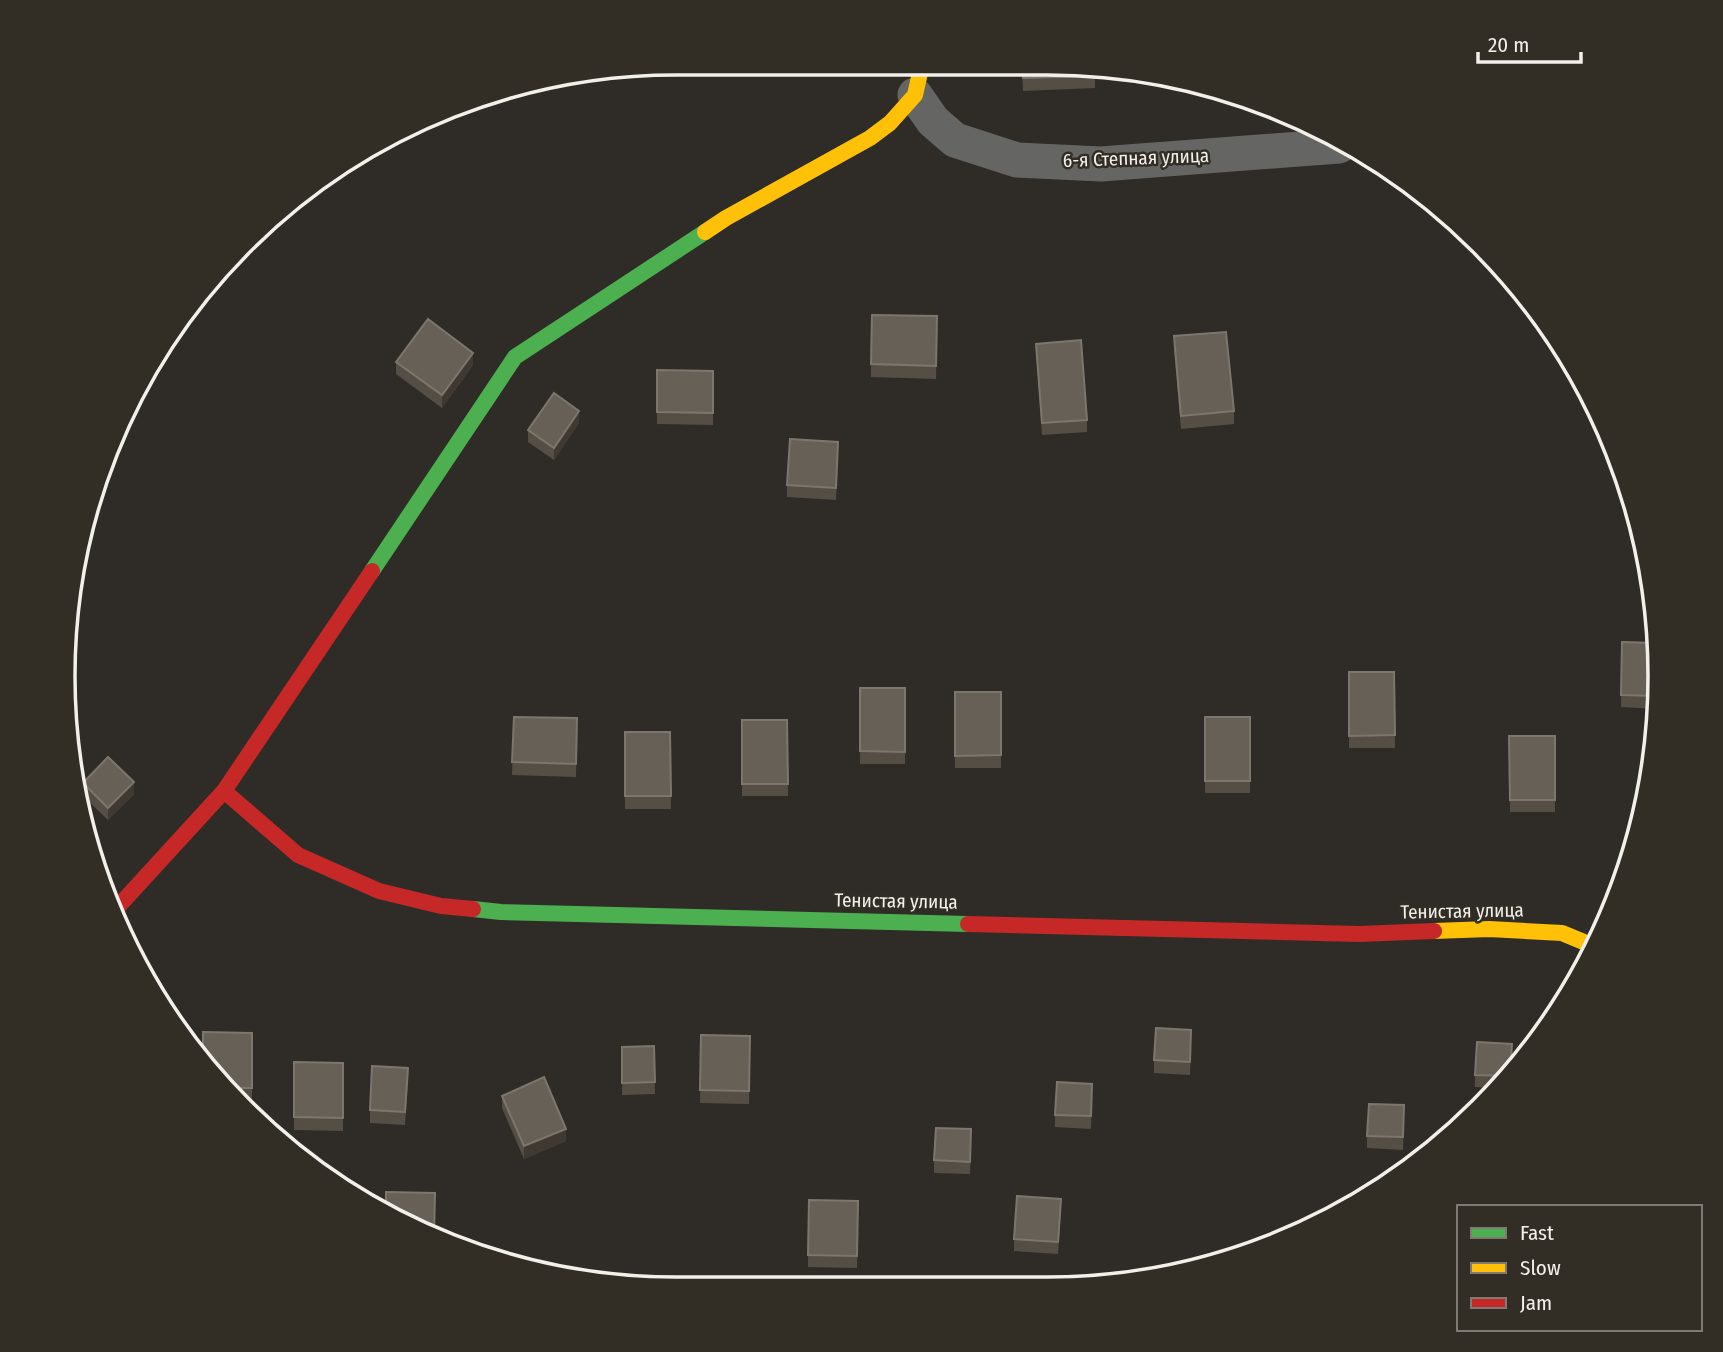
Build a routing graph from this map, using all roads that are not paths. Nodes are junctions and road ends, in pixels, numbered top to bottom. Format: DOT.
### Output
graph roads {
  1 [pos="918,79"];
  2 [pos="1330,147"];
  3 [pos="224,791"];
  4 [pos="121,905"];
  5 [pos="1586,943"];
  1 -- 2 [label="street, 6-я Степная улица"];
  1 -- 3 [label="street"];
  3 -- 4 [label="street"];
  3 -- 5 [label="street, Тенистая улица"];
}
